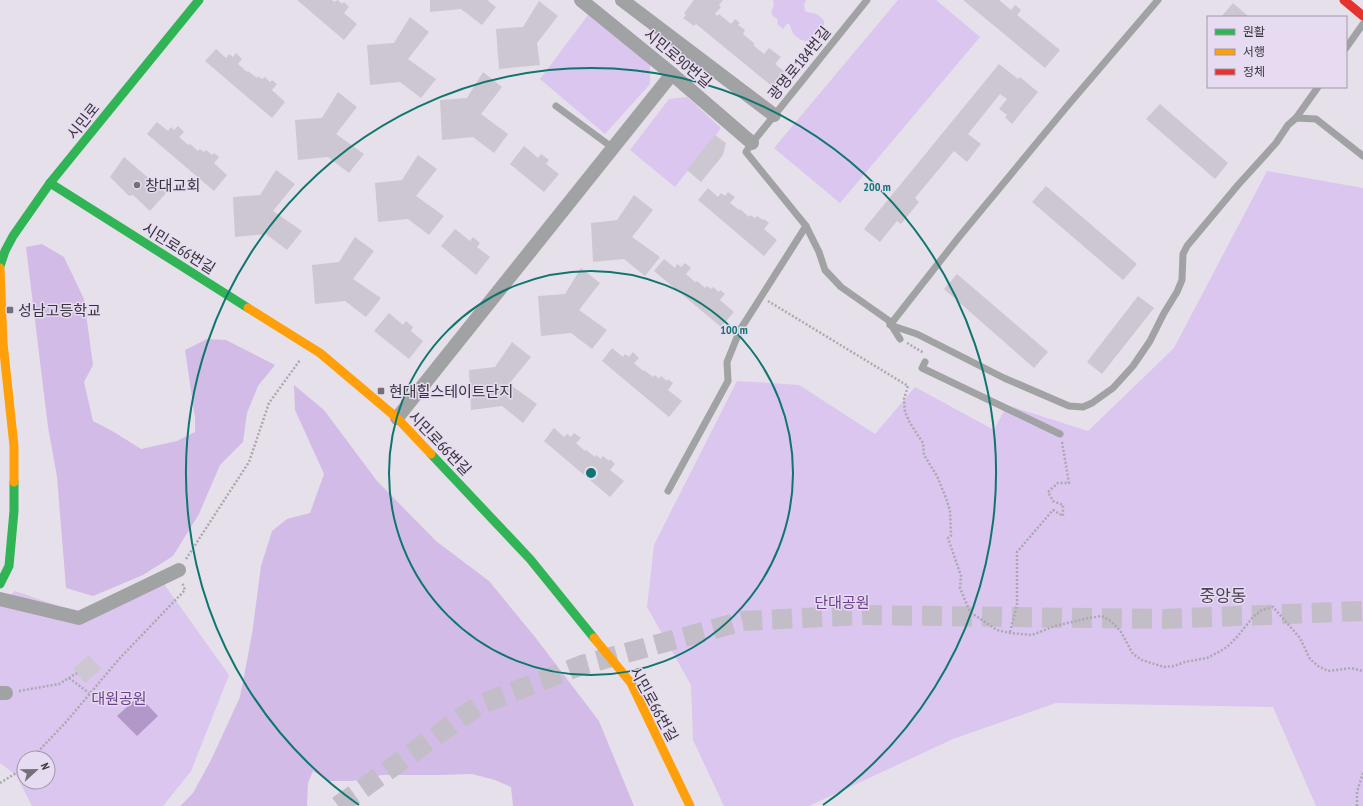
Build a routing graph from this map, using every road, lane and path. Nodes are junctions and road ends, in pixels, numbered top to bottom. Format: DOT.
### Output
graph roads {
  1 [pos="199,0"];
  2 [pos="581,0"];
  3 [pos="622,0"];
  4 [pos="867,0"];
  5 [pos="1158,0"];
  6 [pos="1344,0"];
  7 [pos="1363,16"];
  8 [pos="1363,24"];
  9 [pos="1347,47"];
  10 [pos="672,74"];
  11 [pos="1317,88"];
  12 [pos="556,106"];
  13 [pos="774,115"];
  14 [pos="1296,118"];
  15 [pos="752,143"];
  16 [pos="613,148"];
  17 [pos="1363,156"];
  18 [pos="50,183"];
  19 [pos="806,226"];
  20 [pos="0,267"];
  21 [pos="761,296"];
  22 [pos="890,325"];
  23 [pos="900,339"];
  24 [pos="310,346"];
  25 [pos="925,362"];
  26 [pos="397,418"];
  27 [pos="1060,434"];
  28 [pos="668,491"];
  29 [pos="179,570"];
  30 [pos="0,584"];
  31 [pos="184,590"];
  32 [pos="0,599"];
  33 [pos="1010,633"];
  34 [pos="1363,671"];
  35 [pos="77,673"];
  36 [pos="69,678"];
  37 [pos="3,693"];
  38 [pos="90,693"];
  39 [pos="40,750"];
  40 [pos="16,773"];
  41 [pos="1363,773"];
  42 [pos="0,783"];
  43 [pos="690,806"];
  44 [pos="1357,806"];
  1 -- 18 [label="street, 시민로"];
  2 -- 10 [label="street, 시민로90번길"];
  3 -- 13 [label="street"];
  4 -- 13 [label="lane, 광명로184번길"];
  5 -- 22 [label="lane"];
  6 -- 7 [label="street"];
  8 -- 9 [label="lane"];
  10 -- 15 [label="street, 시민로90번길"];
  10 -- 16 [label="street"];
  11 -- 14 [label="lane"];
  12 -- 16 [label="lane"];
  13 -- 15 [label="lane, 광명로184번길"];
  14 -- 17 [label="lane"];
  14 -- 22 [label="lane"];
  15 -- 19 [label="lane"];
  16 -- 26 [label="street"];
  18 -- 20 [label="street, 시민로"];
  18 -- 24 [label="street, 시민로66번길"];
  19 -- 21 [label="lane"];
  19 -- 22 [label="lane"];
  20 -- 30 [label="street, 시민로"];
  21 -- 28 [label="lane"];
  21 -- 33 [label="path"];
  22 -- 23 [label="lane"];
  24 -- 26 [label="street, 시민로66번길"];
  24 -- 29 [label="path"];
  25 -- 27 [label="lane"];
  26 -- 43 [label="street, 시민로66번길"];
  27 -- 33 [label="path"];
  29 -- 32 [label="street"];
  31 -- 38 [label="path"];
  33 -- 34 [label="path"];
  35 -- 36 [label="path"];
  36 -- 37 [label="path"];
  36 -- 38 [label="path"];
  38 -- 39 [label="path"];
  40 -- 42 [label="path"];
  41 -- 44 [label="path"];
}
